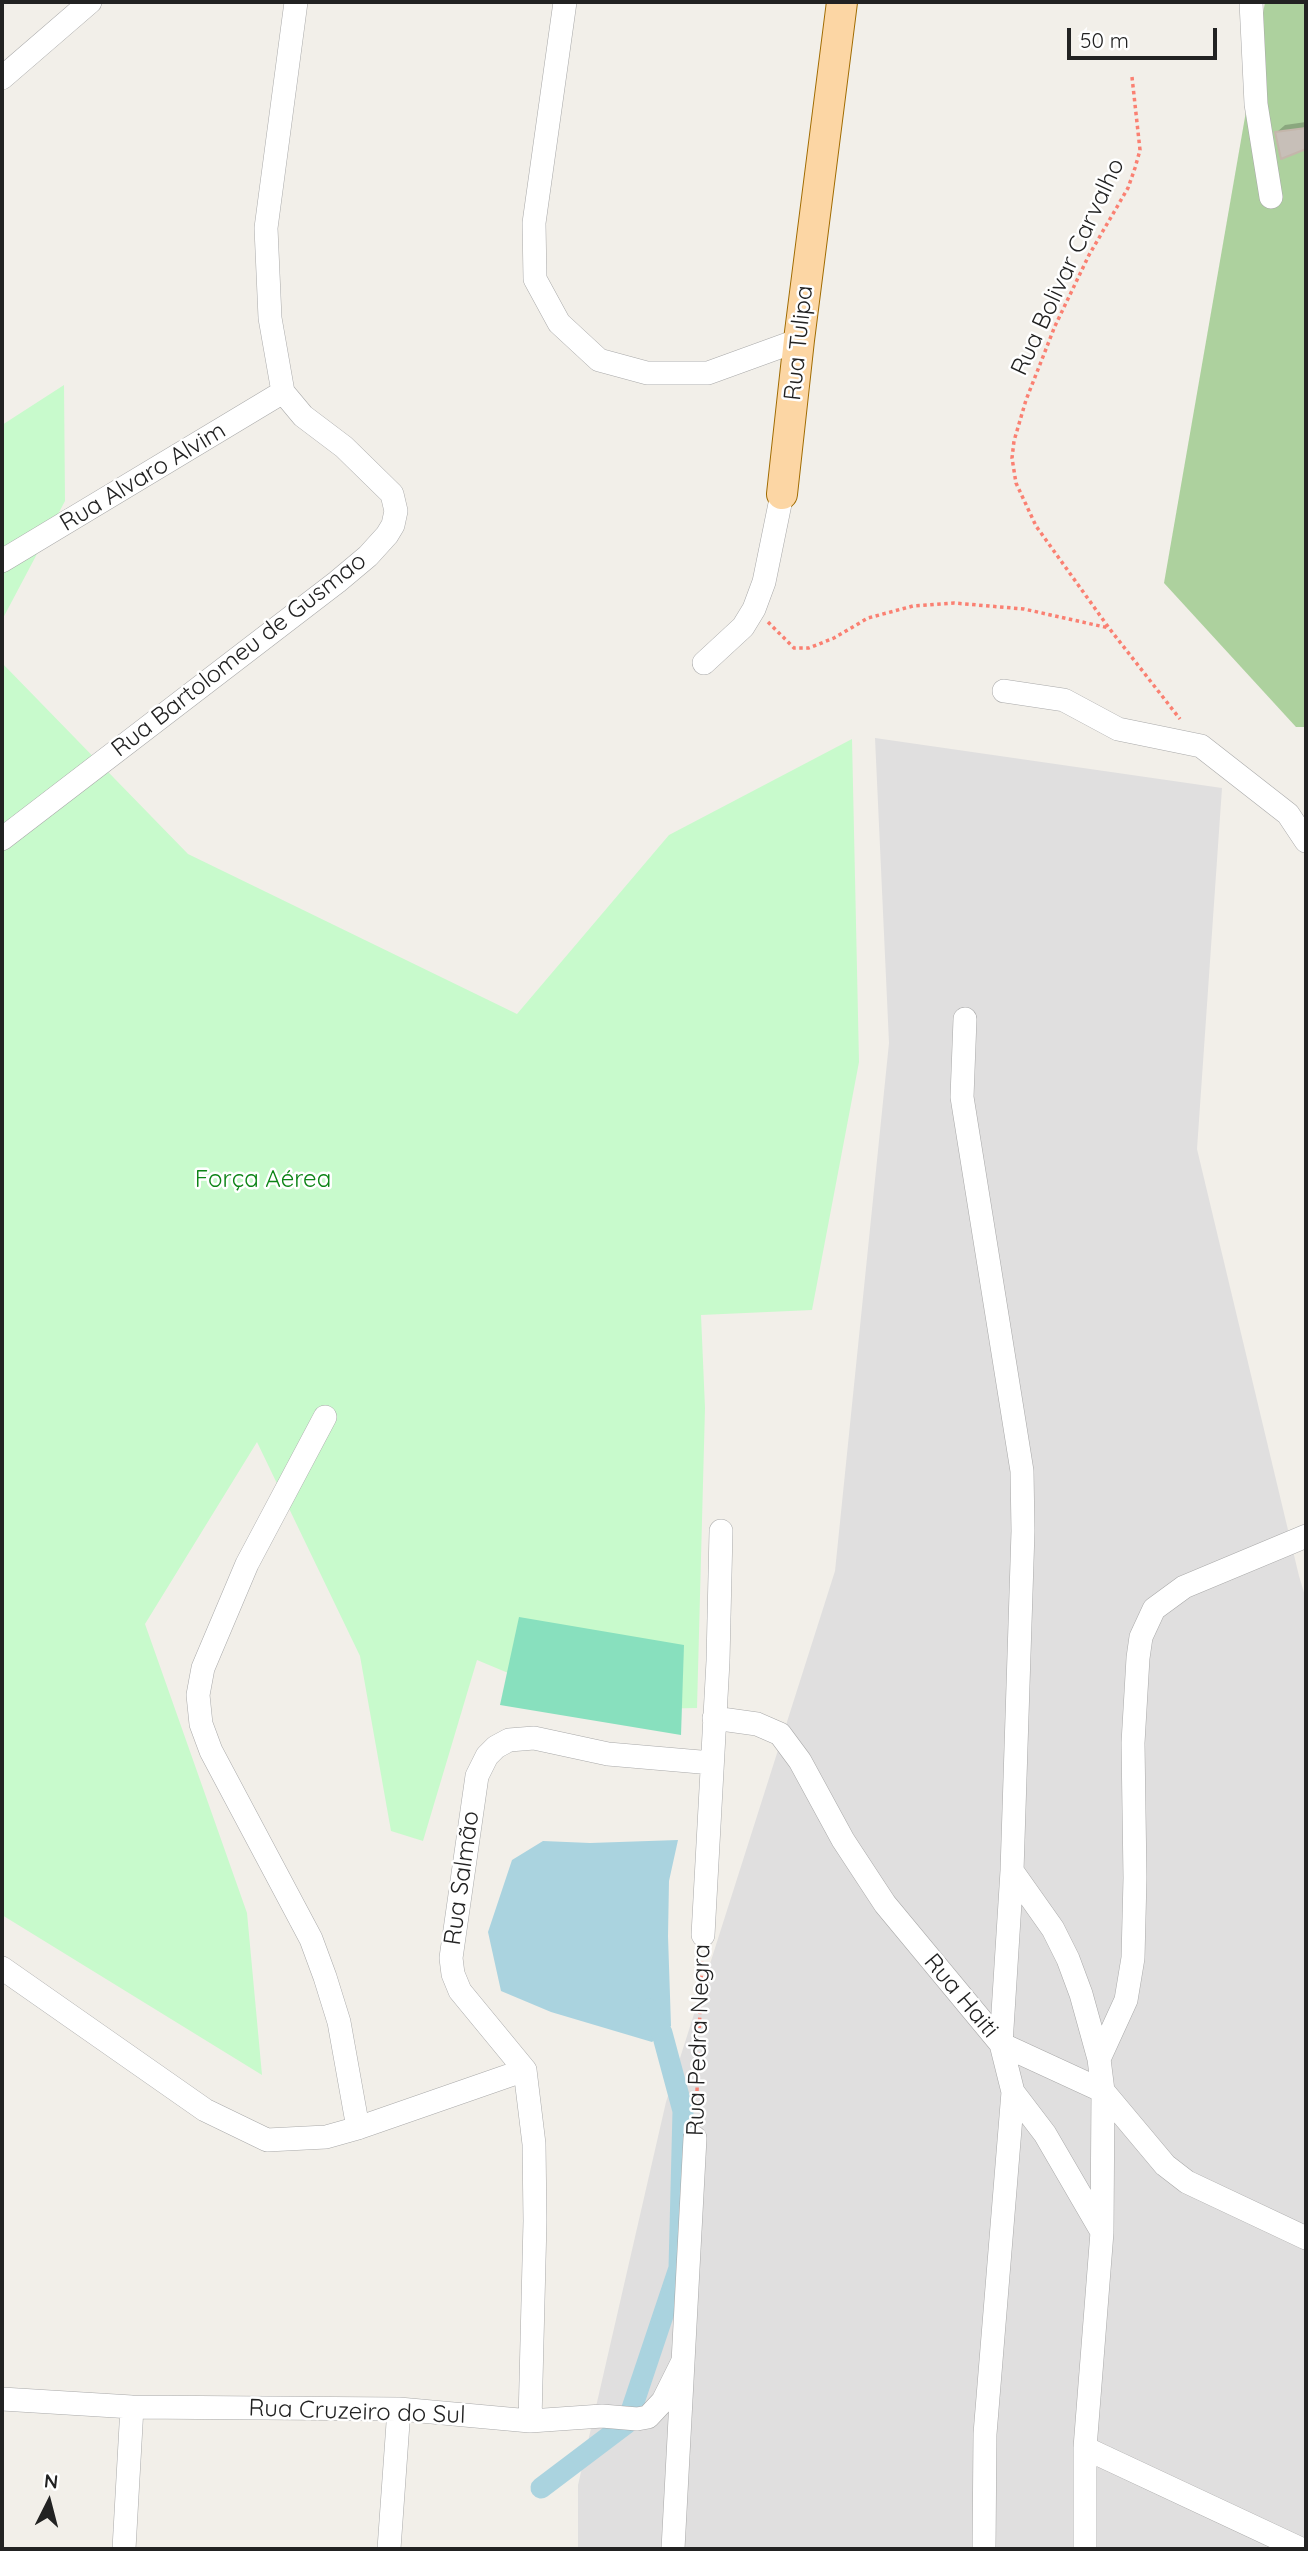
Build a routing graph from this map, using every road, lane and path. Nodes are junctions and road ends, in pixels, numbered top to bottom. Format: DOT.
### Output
graph roads {
  1 [pos="90,2"];
  2 [pos="296,2"];
  3 [pos="565,2"];
  4 [pos="842,2"];
  5 [pos="1251,2"];
  6 [pos="1132,77"];
  7 [pos="2,78"];
  8 [pos="1271,197"];
  9 [pos="799,340"];
  10 [pos="283,392"];
  11 [pos="782,494"];
  12 [pos="2,561"];
  13 [pos="754,609"];
  14 [pos="1109,628"];
  15 [pos="704,663"];
  16 [pos="1004,691"];
  17 [pos="1201,746"];
  18 [pos="1297,816"];
  19 [pos="2,839"];
  20 [pos="1306,841"];
  21 [pos="965,1019"];
  22 [pos="325,1416"];
  23 [pos="721,1531"];
  24 [pos="1304,1543"];
  25 [pos="714,1718"];
  26 [pos="712,1763"];
  27 [pos="1012,1871"];
  28 [pos="703,1935"];
  29 [pos="2,1968"];
  30 [pos="1001,2044"];
  31 [pos="1099,2059"];
  32 [pos="525,2070"];
  33 [pos="1103,2091"];
  34 [pos="1013,2092"];
  35 [pos="358,2128"];
  36 [pos="695,2138"];
  37 [pos="1102,2232"];
  38 [pos="1306,2238"];
  39 [pos="682,2363"];
  40 [pos="2,2399"];
  41 [pos="132,2407"];
  42 [pos="400,2409"];
  43 [pos="530,2421"];
  44 [pos="1085,2448"];
  45 [pos="124,2549"];
  46 [pos="389,2549"];
  47 [pos="673,2549"];
  48 [pos="984,2549"];
  49 [pos="1085,2549"];
  50 [pos="1301,2549"];
  1 -- 7 [label="street"];
  2 -- 10 [label="street"];
  3 -- 9 [label="street"];
  4 -- 9 [label="main road, Rua Tulipa"];
  5 -- 8 [label="street"];
  6 -- 14 [label="path, Rua Bolivar Carvalho"];
  9 -- 11 [label="main road, Rua Tulipa"];
  10 -- 12 [label="street, Rua Alvaro Alvim"];
  10 -- 19 [label="street, Rua Bartolomeu de Gusmao"];
  11 -- 13 [label="street, Rua Tulipa"];
  13 -- 14 [label="path"];
  13 -- 15 [label="street, Rua Tulipa"];
  14 -- 17 [label="path, Rua Bolivar Carvalho"];
  16 -- 17 [label="street"];
  17 -- 18 [label="street"];
  18 -- 20 [label="street"];
  21 -- 27 [label="street"];
  22 -- 35 [label="street"];
  23 -- 25 [label="street, Rua Pedra Negra"];
  24 -- 31 [label="street"];
  25 -- 26 [label="street, Rua Pedra Negra"];
  25 -- 30 [label="street, Rua Haiti"];
  26 -- 28 [label="street, Rua Pedra Negra"];
  26 -- 32 [label="street, Rua Salmão"];
  27 -- 30 [label="street"];
  27 -- 31 [label="street"];
  28 -- 36 [label="path, Rua Pedra Negra"];
  29 -- 35 [label="street"];
  30 -- 33 [label="street, Rua Haiti"];
  30 -- 34 [label="street"];
  31 -- 33 [label="street"];
  32 -- 35 [label="street"];
  32 -- 43 [label="street"];
  33 -- 37 [label="street"];
  33 -- 38 [label="street, Rua Haiti"];
  34 -- 37 [label="street"];
  34 -- 48 [label="street"];
  36 -- 39 [label="street, Rua Pedra Negra"];
  37 -- 44 [label="street"];
  39 -- 43 [label="street, Rua Cruzeiro do Sul"];
  39 -- 47 [label="street, Rua Pedra Negra"];
  40 -- 41 [label="street, Rua Cruzeiro do Sul"];
  41 -- 42 [label="street, Rua Cruzeiro do Sul"];
  41 -- 45 [label="street"];
  42 -- 43 [label="street, Rua Cruzeiro do Sul"];
  42 -- 46 [label="street"];
  44 -- 49 [label="street"];
  44 -- 50 [label="street"];
}
